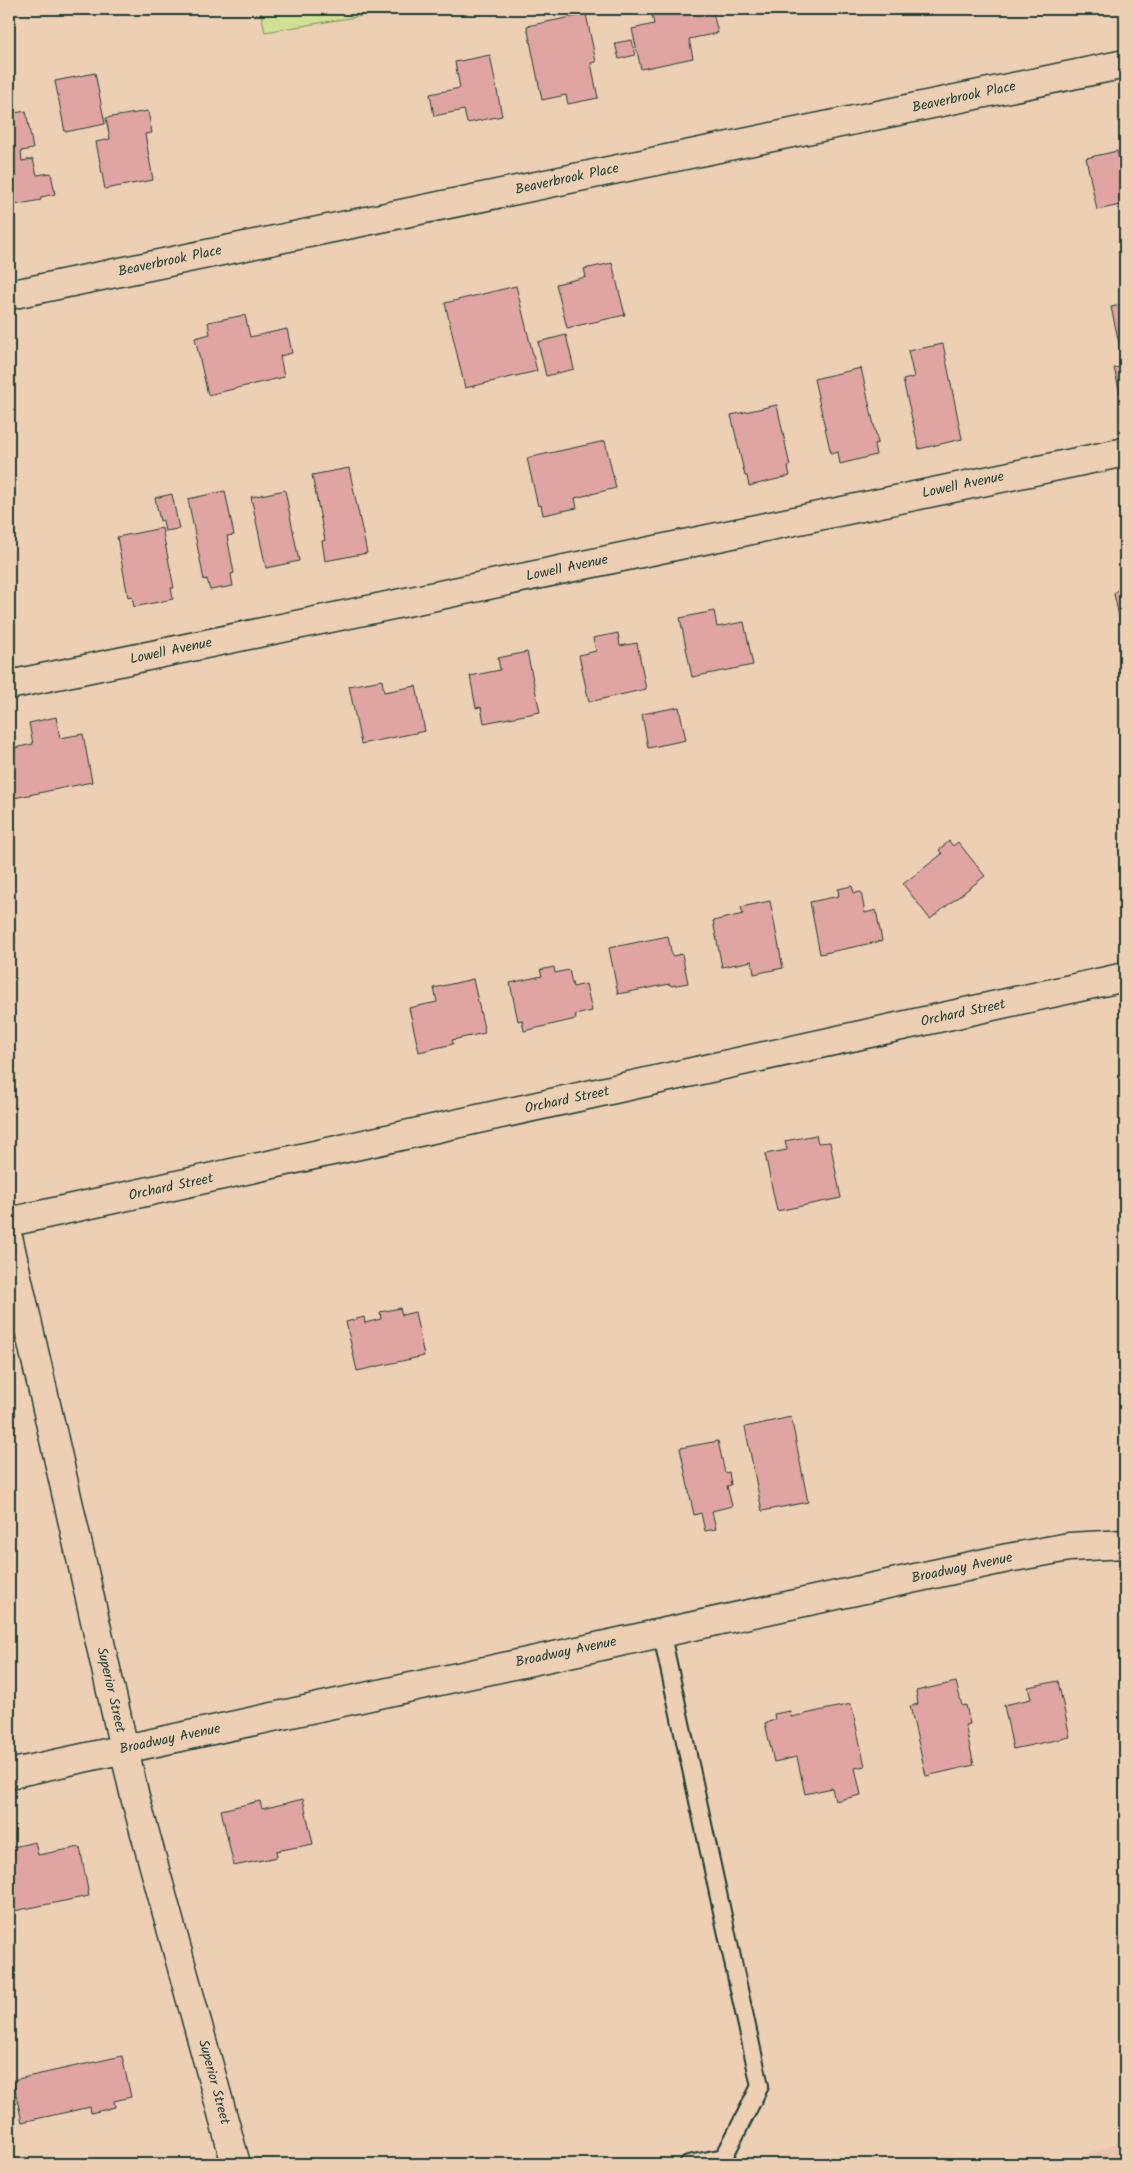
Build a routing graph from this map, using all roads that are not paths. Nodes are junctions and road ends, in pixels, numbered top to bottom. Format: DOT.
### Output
graph roads {
  1 [pos="1125,64"];
  2 [pos="9,295"];
  3 [pos="1125,452"];
  4 [pos="9,685"];
  5 [pos="1125,977"];
  6 [pos="9,1222"];
  7 [pos="9,1241"];
  8 [pos="1125,1544"];
  9 [pos="661,1632"];
  10 [pos="124,1749"];
  11 [pos="9,1774"];
  12 [pos="724,2161"];
  13 [pos="236,2164"];
  14 [pos="688,2164"];
  1 -- 2 [label="street, Beaverbrook Place"];
  3 -- 4 [label="street, Lowell Avenue"];
  5 -- 6 [label="street, Orchard Street"];
  7 -- 10 [label="street, Superior Street"];
  8 -- 9 [label="street, Broadway Avenue"];
  9 -- 10 [label="street, Broadway Avenue"];
  9 -- 12 [label="lane"];
  10 -- 11 [label="street, Broadway Avenue"];
  10 -- 13 [label="street, Superior Street"];
  12 -- 14 [label="lane"];
}
